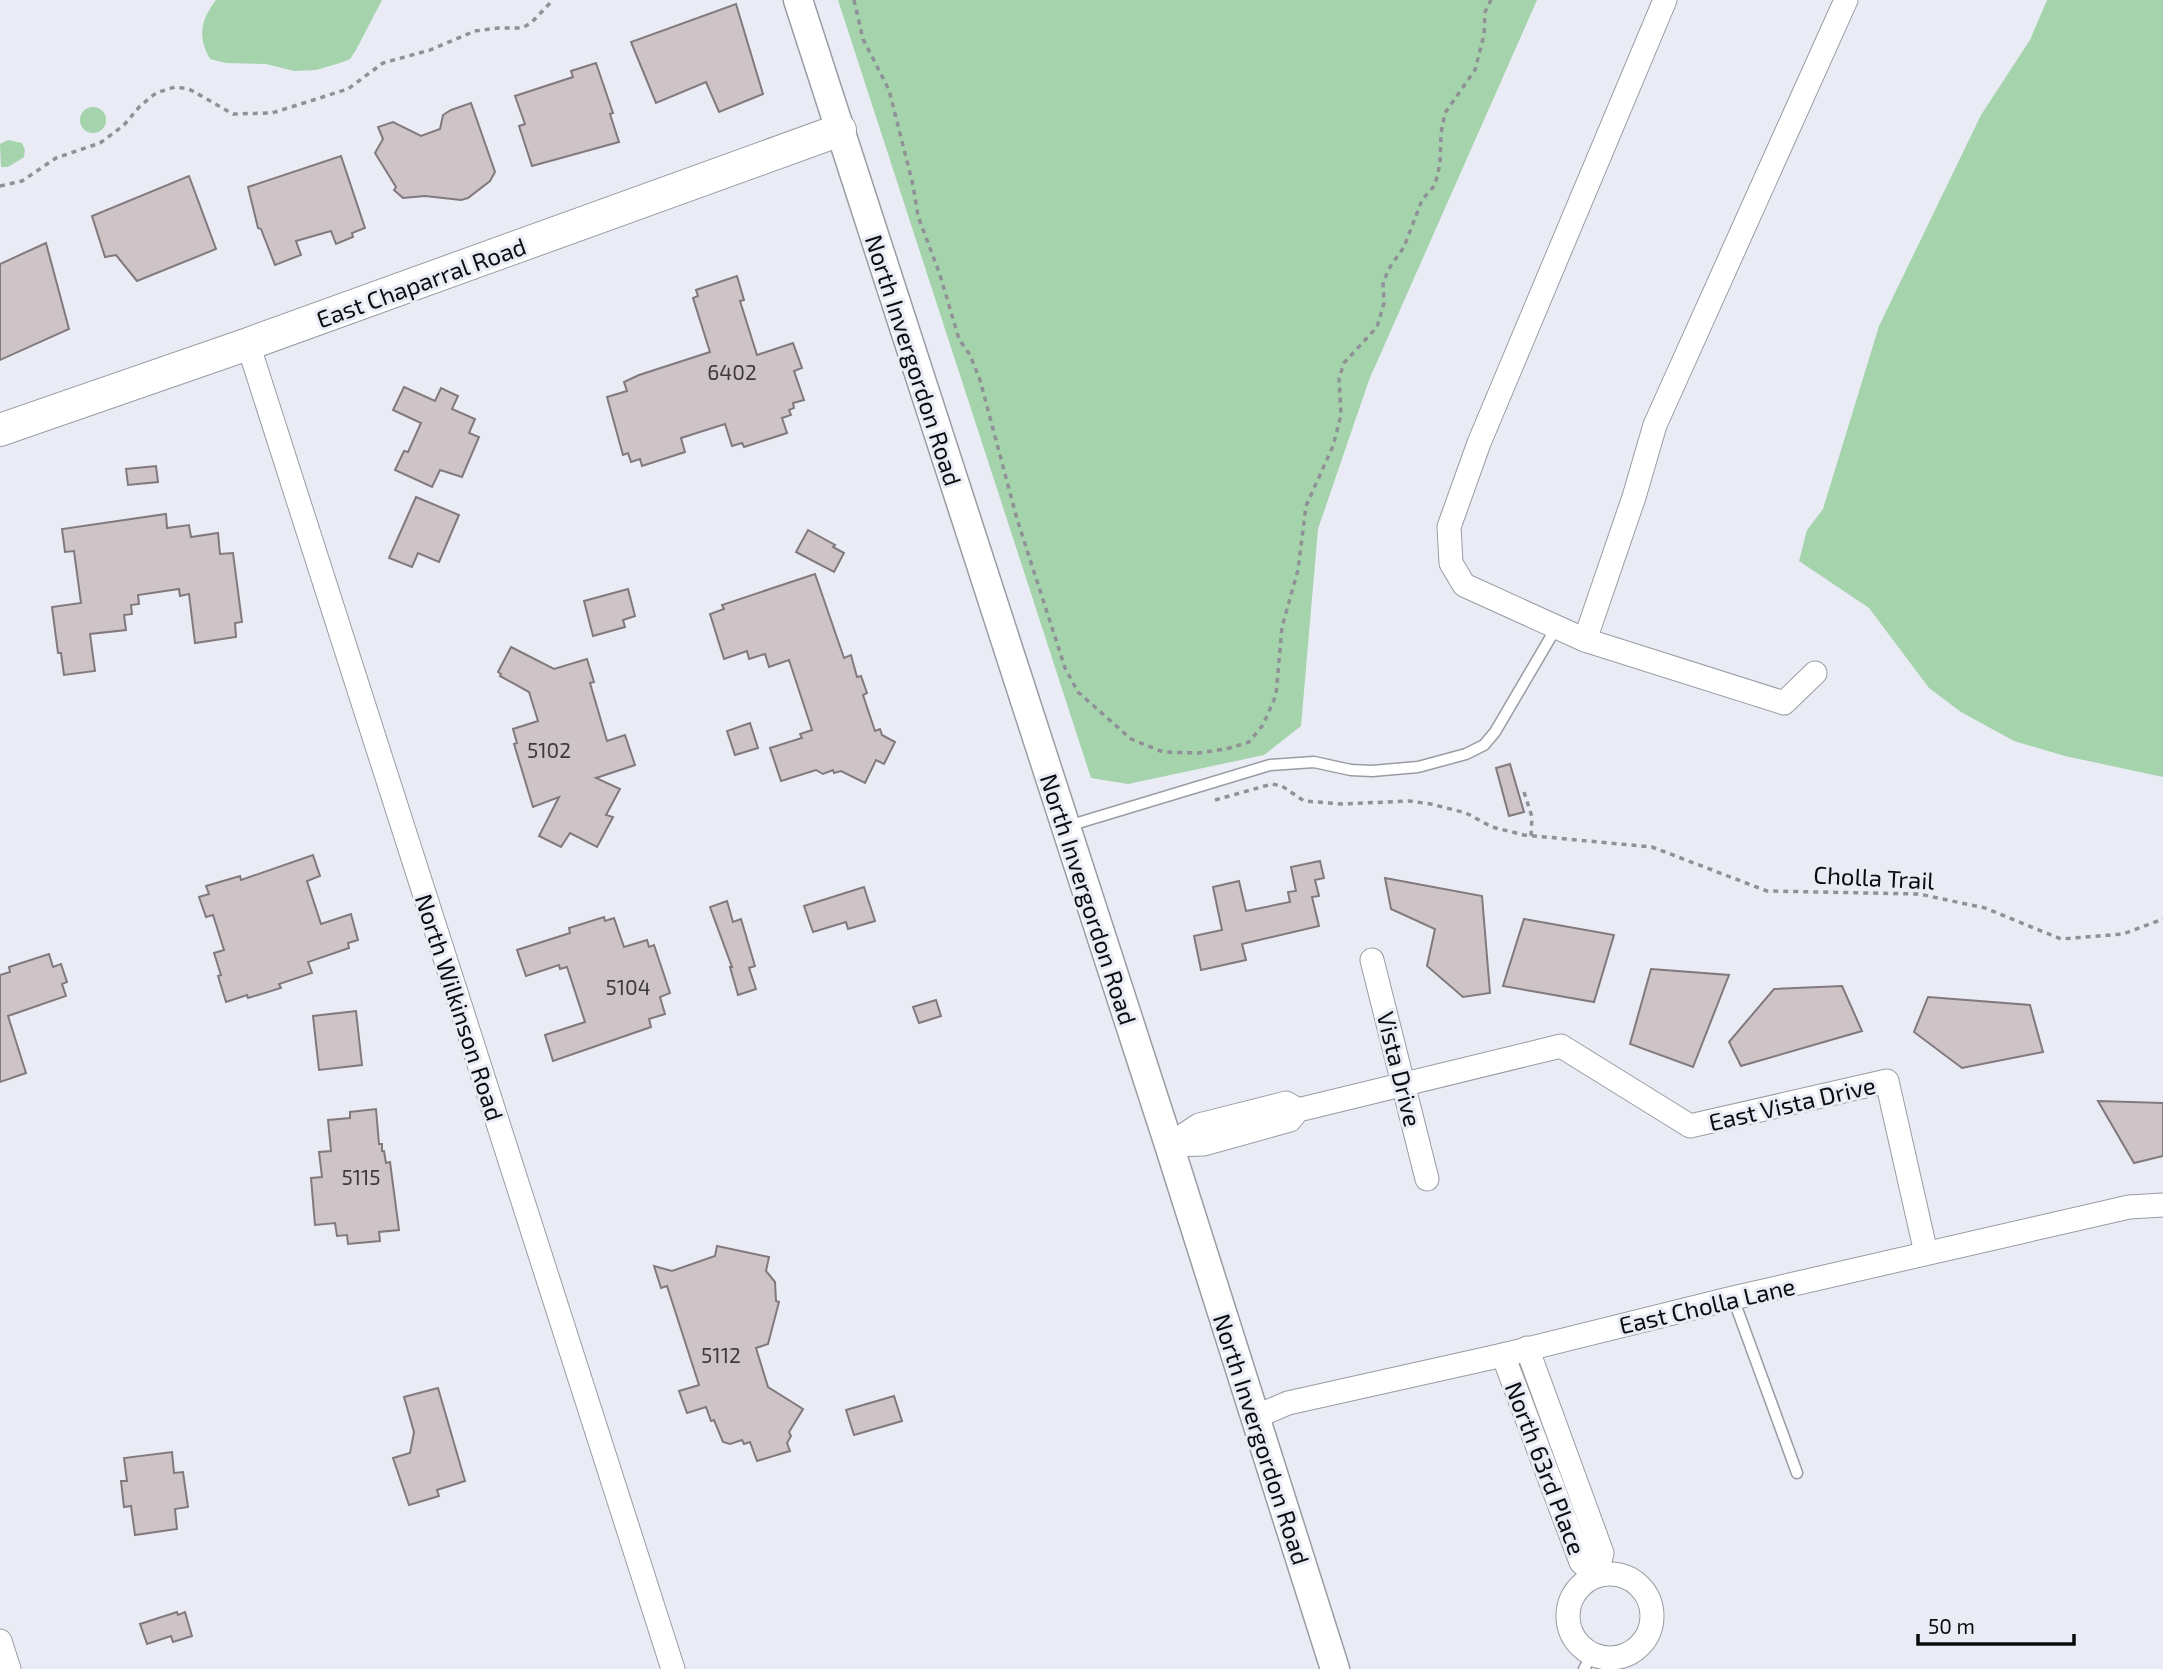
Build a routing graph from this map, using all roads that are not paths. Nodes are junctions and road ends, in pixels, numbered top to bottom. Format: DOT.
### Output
graph roads {
  1 [pos="798,0"];
  2 [pos="1665,0"];
  3 [pos="1846,0"];
  4 [pos="839,130"];
  5 [pos="248,344"];
  6 [pos="0,430"];
  7 [pos="1556,628"];
  8 [pos="1585,640"];
  9 [pos="1815,673"];
  10 [pos="1065,827"];
  11 [pos="1372,960"];
  12 [pos="1404,1084"];
  13 [pos="1170,1145"];
  14 [pos="1427,1179"];
  15 [pos="2163,1205"];
  16 [pos="1926,1253"];
  17 [pos="1733,1298"];
  18 [pos="1527,1348"];
  19 [pos="1503,1355"];
  20 [pos="1255,1417"];
  21 [pos="1797,1473"];
  22 [pos="1596,1576"];
  23 [pos="0,1641"];
  24 [pos="1588,1662"];
  25 [pos="9,1669"];
  26 [pos="673,1669"];
  27 [pos="1335,1669"];
  1 -- 4 [label="street, North Invergordon Road"];
  2 -- 7 [label="street"];
  3 -- 8 [label="street"];
  4 -- 5 [label="main road, East Chaparral Road"];
  4 -- 10 [label="street, North Invergordon Road"];
  5 -- 6 [label="main road, East Chaparral Road"];
  5 -- 26 [label="street, North Wilkinson Road"];
  7 -- 8 [label="street"];
  7 -- 10 [label="lane"];
  8 -- 9 [label="street"];
  10 -- 13 [label="street, North Invergordon Road"];
  11 -- 12 [label="street, Vista Drive"];
  12 -- 13 [label="street, East Vista Drive"];
  12 -- 14 [label="street, Vista Drive"];
  12 -- 16 [label="street, East Vista Drive"];
  13 -- 20 [label="street, North Invergordon Road"];
  15 -- 16 [label="street, East Cholla Lane"];
  16 -- 17 [label="street, East Cholla Lane"];
  17 -- 18 [label="street, East Cholla Lane"];
  17 -- 21 [label="lane"];
  18 -- 19 [label="street, East Cholla Lane"];
  18 -- 22 [label="street, North 63rd Place"];
  19 -- 20 [label="street, East Cholla Lane"];
  19 -- 22 [label="street, North 63rd Place"];
  20 -- 27 [label="street, North Invergordon Road"];
  22 -- 24 [label="street, North 63rd Place"];
  22 -- 24 [label="street, North 63rd Place"];
  23 -- 25 [label="street"];
}
